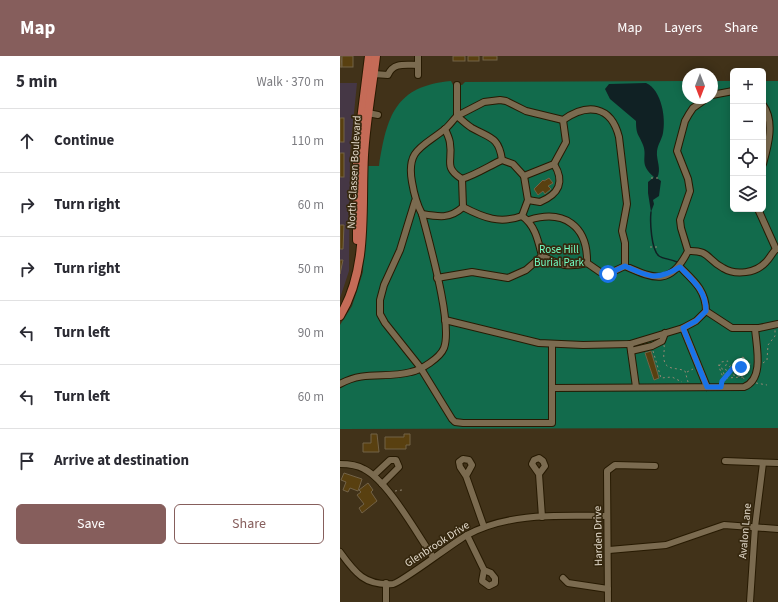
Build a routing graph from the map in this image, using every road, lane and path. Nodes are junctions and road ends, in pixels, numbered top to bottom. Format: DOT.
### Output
graph roads {
  1 [pos="369,56"];
  2 [pos="376,56"];
  3 [pos="418,56"];
  4 [pos="418,65"];
  5 [pos="374,74"];
  6 [pos="418,75"];
  7 [pos="457,85"];
  8 [pos="730,92"];
  9 [pos="718,94"];
  10 [pos="699,104"];
  11 [pos="766,110"];
  12 [pos="365,112"];
  13 [pos="378,115"];
  14 [pos="457,116"];
  15 [pos="563,120"];
  16 [pos="445,129"];
  17 [pos="766,154"];
  18 [pos="502,160"];
  19 [pos="554,164"];
  20 [pos="524,176"];
  21 [pos="651,178"];
  22 [pos="660,178"];
  23 [pos="462,179"];
  24 [pos="528,200"];
  25 [pos="415,201"];
  26 [pos="464,207"];
  27 [pos="759,212"];
  28 [pos="422,214"];
  29 [pos="522,216"];
  30 [pos="529,220"];
  31 [pos="650,247"];
  32 [pos="658,247"];
  33 [pos="777,249"];
  34 [pos="688,251"];
  35 [pos="542,256"];
  36 [pos="587,263"];
  37 [pos="625,266"];
  38 [pos="680,267"];
  39 [pos="437,278"];
  40 [pos="706,311"];
  41 [pos="340,316"];
  42 [pos="445,320"];
  43 [pos="776,325"];
  44 [pos="683,328"];
  45 [pos="755,328"];
  46 [pos="665,333"];
  47 [pos="662,341"];
  48 [pos="552,344"];
  49 [pos="652,346"];
  50 [pos="630,348"];
  51 [pos="760,363"];
  52 [pos="754,364"];
  53 [pos="747,365"];
  54 [pos="420,367"];
  55 [pos="699,367"];
  56 [pos="731,370"];
  57 [pos="686,372"];
  58 [pos="744,373"];
  59 [pos="729,374"];
  60 [pos="742,377"];
  61 [pos="725,379"];
  62 [pos="751,383"];
  63 [pos="340,384"];
  64 [pos="767,385"];
  65 [pos="636,387"];
  66 [pos="685,387"];
  67 [pos="707,387"];
  68 [pos="721,387"];
  69 [pos="552,388"];
  70 [pos="725,461"];
  71 [pos="763,463"];
  72 [pos="778,463"];
  73 [pos="340,464"];
  74 [pos="655,466"];
  75 [pos="374,474"];
  76 [pos="539,474"];
  77 [pos="466,476"];
  78 [pos="382,484"];
  79 [pos="397,490"];
  80 [pos="402,490"];
  81 [pos="607,516"];
  82 [pos="542,517"];
  83 [pos="755,526"];
  84 [pos="484,527"];
  85 [pos="778,529"];
  86 [pos="467,535"];
  87 [pos="609,550"];
  88 [pos="340,552"];
  89 [pos="433,557"];
  90 [pos="484,570"];
  91 [pos="563,578"];
  92 [pos="386,583"];
  93 [pos="608,589"];
  94 [pos="386,602"];
  95 [pos="608,602"];
  96 [pos="750,602"];
  1 -- 12 [label="main road, North Classen Boulevard"];
  2 -- 5 [label="main road, North Classen Boulevard"];
  3 -- 4 [label="street"];
  4 -- 5 [label="street"];
  4 -- 6 [label="street"];
  5 -- 12 [label="main road, North Classen Boulevard"];
  7 -- 14 [label="street"];
  8 -- 9 [label="street"];
  10 -- 34 [label="street"];
  11 -- 17 [label="street"];
  12 -- 13 [label="street"];
  12 -- 41 [label="main road, North Classen Boulevard"];
  14 -- 15 [label="street"];
  14 -- 16 [label="street"];
  14 -- 18 [label="street"];
  15 -- 19 [label="street"];
  15 -- 37 [label="street"];
  16 -- 23 [label="street"];
  16 -- 25 [label="street"];
  18 -- 20 [label="street"];
  18 -- 23 [label="street"];
  19 -- 20 [label="street"];
  19 -- 24 [label="street"];
  20 -- 24 [label="street"];
  21 -- 22 [label="path"];
  23 -- 26 [label="street"];
  24 -- 29 [label="street"];
  25 -- 28 [label="street"];
  25 -- 54 [label="street"];
  26 -- 28 [label="street"];
  26 -- 29 [label="street"];
  27 -- 33 [label="street"];
  28 -- 39 [label="street"];
  29 -- 30 [label="street"];
  30 -- 35 [label="street"];
  30 -- 36 [label="street"];
  31 -- 32 [label="path"];
  33 -- 34 [label="street"];
  34 -- 38 [label="street"];
  35 -- 36 [label="street"];
  35 -- 39 [label="street"];
  36 -- 37 [label="street"];
  37 -- 38 [label="street"];
  38 -- 40 [label="street"];
  39 -- 42 [label="street"];
  40 -- 44 [label="street"];
  40 -- 45 [label="street"];
  42 -- 48 [label="street"];
  42 -- 54 [label="street"];
  43 -- 45 [label="street"];
  43 -- 51 [label="path"];
  44 -- 46 [label="street"];
  44 -- 55 [label="street"];
  45 -- 62 [label="street"];
  46 -- 47 [label="street"];
  46 -- 50 [label="street"];
  47 -- 49 [label="street"];
  47 -- 57 [label="path"];
  48 -- 50 [label="street"];
  48 -- 69 [label="street"];
  49 -- 50 [label="street"];
  49 -- 66 [label="path"];
  50 -- 65 [label="street"];
  52 -- 53 [label="path"];
  53 -- 56 [label="path"];
  53 -- 56 [label="path"];
  53 -- 58 [label="path"];
  54 -- 63 [label="street"];
  54 -- 69 [label="street"];
  55 -- 57 [label="path"];
  55 -- 67 [label="street"];
  56 -- 58 [label="path"];
  56 -- 59 [label="path"];
  57 -- 66 [label="path"];
  58 -- 60 [label="path"];
  59 -- 60 [label="path"];
  59 -- 61 [label="path"];
  59 -- 61 [label="path"];
  60 -- 61 [label="path"];
  60 -- 62 [label="path"];
  61 -- 68 [label="path"];
  62 -- 64 [label="path"];
  62 -- 68 [label="street"];
  65 -- 66 [label="street"];
  65 -- 69 [label="street"];
  66 -- 67 [label="street"];
  67 -- 68 [label="street"];
  70 -- 71 [label="street"];
  71 -- 72 [label="street"];
  71 -- 83 [label="street, Avalon Lane"];
  73 -- 75 [label="street"];
  74 -- 81 [label="street, Harden Drive"];
  75 -- 78 [label="street"];
  75 -- 78 [label="street"];
  76 -- 82 [label="street"];
  77 -- 84 [label="street"];
  78 -- 89 [label="street"];
  79 -- 80 [label="path"];
  81 -- 82 [label="street, Glenbrook Drive"];
  81 -- 87 [label="street, Harden Drive"];
  82 -- 84 [label="street, Glenbrook Drive"];
  83 -- 85 [label="street"];
  83 -- 87 [label="street"];
  83 -- 96 [label="street, Avalon Lane"];
  84 -- 86 [label="street, Glenbrook Drive"];
  86 -- 89 [label="street, Glenbrook Drive"];
  86 -- 90 [label="street"];
  87 -- 93 [label="street, Harden Drive"];
  88 -- 92 [label="street, Glenbrook Drive"];
  89 -- 92 [label="street, Glenbrook Drive"];
  91 -- 93 [label="street"];
  92 -- 94 [label="street"];
  93 -- 95 [label="street, Harden Drive"];
}
